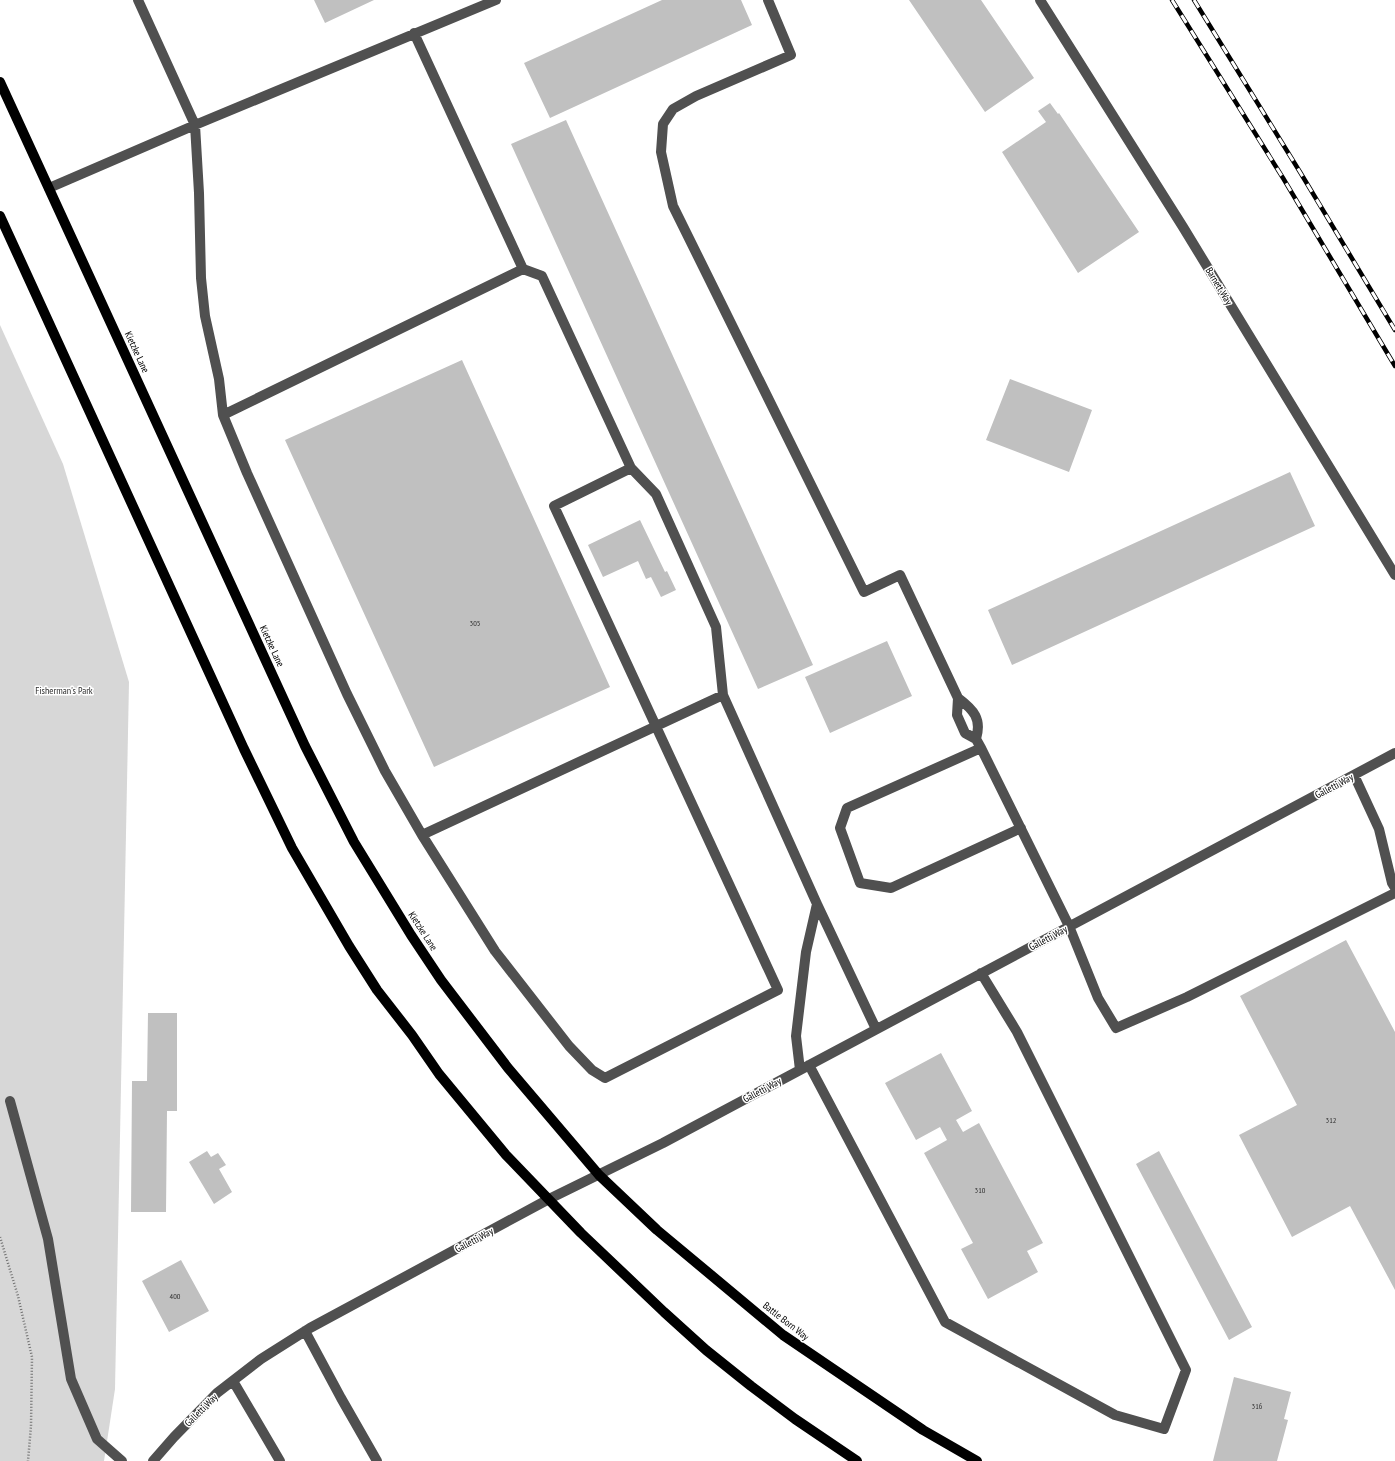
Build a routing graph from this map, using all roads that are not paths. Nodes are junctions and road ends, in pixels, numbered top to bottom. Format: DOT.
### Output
graph roads {
  1 [pos="138,0"];
  2 [pos="496,0"];
  3 [pos="768,0"];
  4 [pos="1040,0"];
  5 [pos="414,34"];
  6 [pos="0,82"];
  7 [pos="195,125"];
  8 [pos="49,188"];
  9 [pos="0,216"];
  10 [pos="524,269"];
  11 [pos="223,415"];
  12 [pos="631,468"];
  13 [pos="1395,575"];
  14 [pos="723,695"];
  15 [pos="958,698"];
  16 [pos="656,725"];
  17 [pos="976,739"];
  18 [pos="981,748"];
  19 [pos="1395,753"];
  20 [pos="1354,775"];
  21 [pos="1021,828"];
  22 [pos="422,835"];
  23 [pos="1395,888"];
  24 [pos="1395,893"];
  25 [pos="817,904"];
  26 [pos="1070,926"];
  27 [pos="981,973"];
  28 [pos="876,1029"];
  29 [pos="805,1067"];
  30 [pos="10,1101"];
  31 [pos="599,1175"];
  32 [pos="549,1199"];
  33 [pos="305,1331"];
  34 [pos="233,1381"];
  35 [pos="122,1461"];
  36 [pos="153,1461"];
  37 [pos="280,1461"];
  38 [pos="377,1461"];
  39 [pos="857,1461"];
  40 [pos="977,1461"];
  1 -- 7 [label="street"];
  2 -- 5 [label="street"];
  3 -- 15 [label="street"];
  4 -- 13 [label="street, Barnett Way"];
  5 -- 7 [label="street"];
  5 -- 10 [label="street"];
  6 -- 8 [label="main road, Kietzke Lane"];
  7 -- 8 [label="street"];
  7 -- 11 [label="street"];
  8 -- 31 [label="main road, Kietzke Lane"];
  9 -- 32 [label="main road"];
  10 -- 11 [label="street"];
  10 -- 12 [label="street"];
  11 -- 22 [label="street"];
  12 -- 14 [label="street"];
  12 -- 16 [label="street"];
  14 -- 16 [label="street"];
  14 -- 25 [label="street"];
  15 -- 17 [label="street"];
  15 -- 17 [label="street"];
  16 -- 22 [label="street"];
  16 -- 22 [label="street"];
  17 -- 18 [label="street"];
  18 -- 21 [label="street"];
  18 -- 21 [label="street"];
  19 -- 20 [label="street, Galletti Way"];
  20 -- 23 [label="street"];
  20 -- 26 [label="street, Galletti Way"];
  21 -- 26 [label="street"];
  24 -- 26 [label="street"];
  25 -- 28 [label="street"];
  25 -- 29 [label="street"];
  26 -- 27 [label="street, Galletti Way"];
  27 -- 28 [label="street, Galletti Way"];
  27 -- 29 [label="street"];
  28 -- 29 [label="street, Galletti Way"];
  29 -- 31 [label="street, Galletti Way"];
  30 -- 35 [label="street"];
  31 -- 32 [label="street, Galletti Way"];
  31 -- 40 [label="main road, Battle Born Way"];
  32 -- 33 [label="street, Galletti Way"];
  32 -- 39 [label="main road"];
  33 -- 34 [label="street, Galletti Way"];
  33 -- 38 [label="street"];
  34 -- 36 [label="street, Galletti Way"];
  34 -- 37 [label="street"];
}
